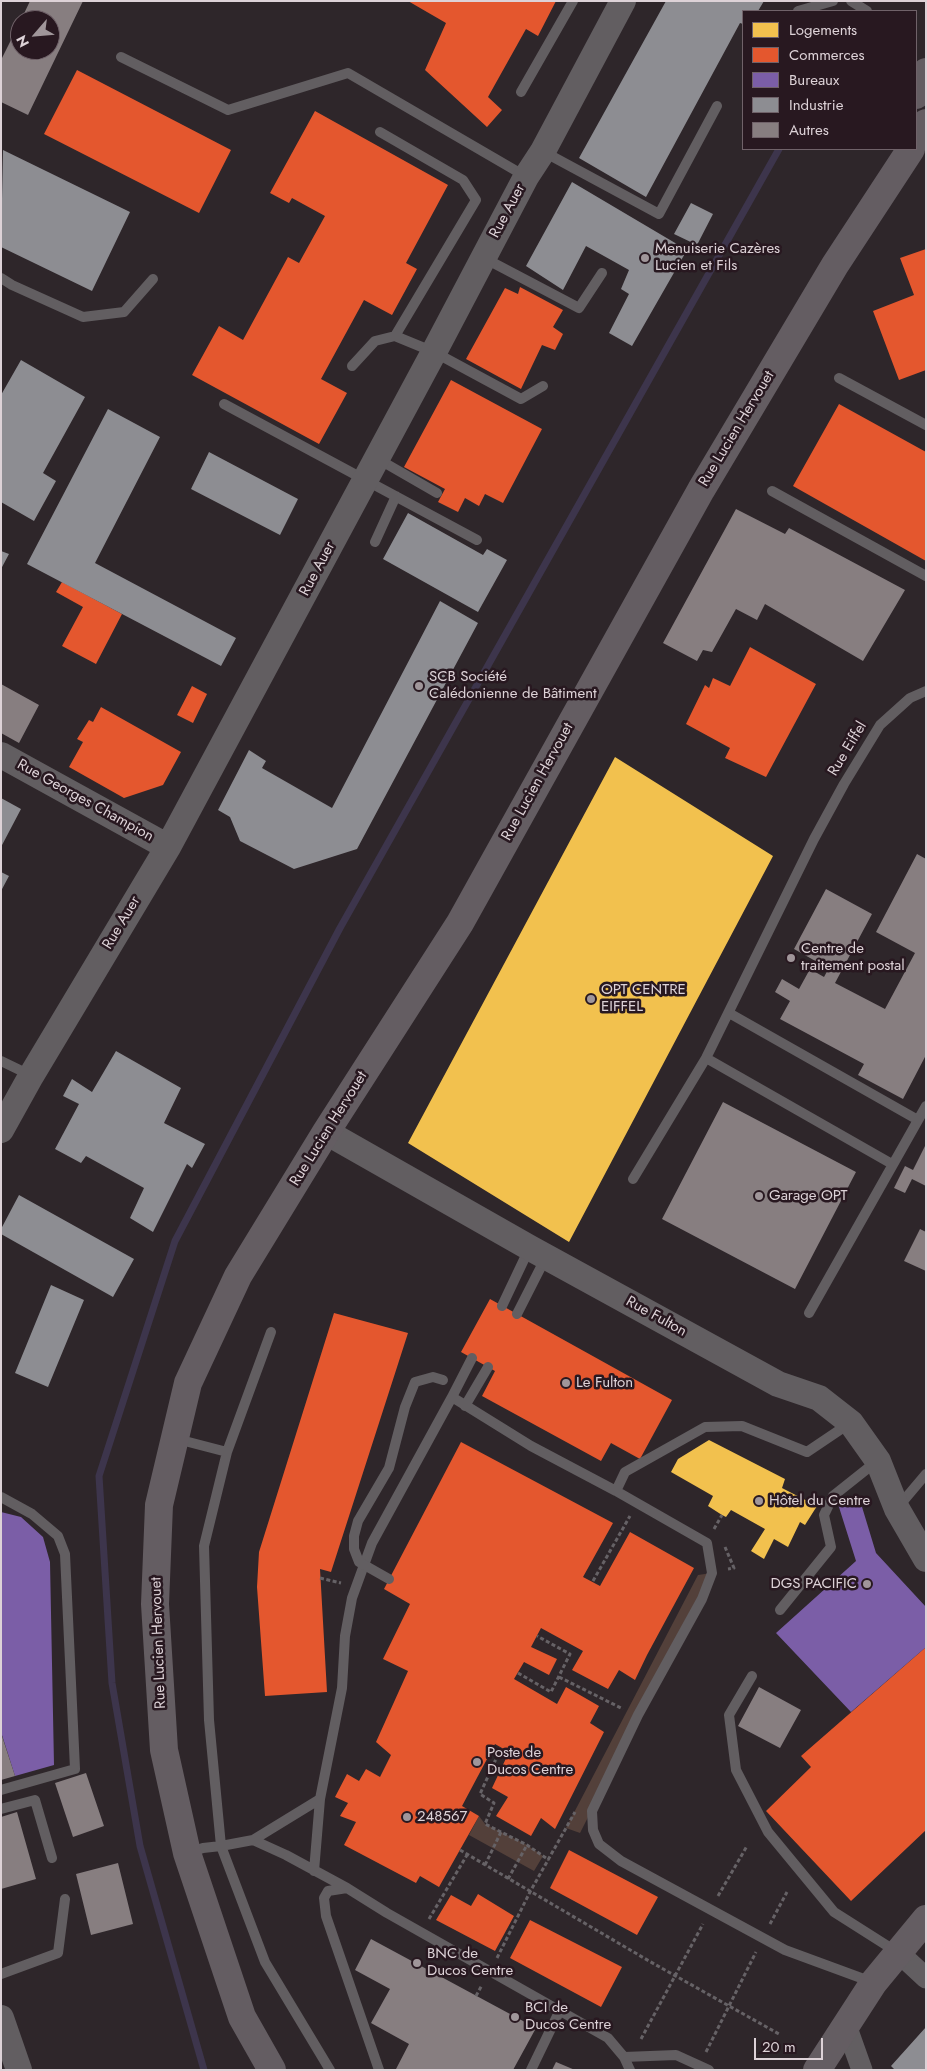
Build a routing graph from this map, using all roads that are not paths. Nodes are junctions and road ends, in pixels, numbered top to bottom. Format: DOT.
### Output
graph roads {
  1 [pos="573,1"];
  2 [pos="623,1"];
  3 [pos="833,1"];
  4 [pos="851,1"];
  5 [pos="802,10"];
  6 [pos="865,10"];
  7 [pos="121,57"];
  8 [pos="926,72"];
  9 [pos="521,92"];
  10 [pos="917,93"];
  11 [pos="717,106"];
  12 [pos="926,123"];
  13 [pos="380,132"];
  14 [pos="917,138"];
  15 [pos="890,150"];
  16 [pos="910,150"];
  17 [pos="543,151"];
  18 [pos="526,177"];
  19 [pos="483,258"];
  20 [pos="835,265"];
  21 [pos="602,273"];
  22 [pos="1,278"];
  23 [pos="153,279"];
  24 [pos="395,336"];
  25 [pos="434,352"];
  26 [pos="352,366"];
  27 [pos="839,378"];
  28 [pos="543,386"];
  29 [pos="224,404"];
  30 [pos="926,425"];
  31 [pos="371,470"];
  32 [pos="772,491"];
  33 [pos="437,493"];
  34 [pos="396,496"];
  35 [pos="477,540"];
  36 [pos="375,542"];
  37 [pos="926,576"];
  38 [pos="926,691"];
  39 [pos="1,755"];
  40 [pos="168,847"];
  41 [pos="729,1013"];
  42 [pos="706,1058"];
  43 [pos="1,1061"];
  44 [pos="30,1076"];
  45 [pos="926,1106"];
  46 [pos="918,1120"];
  47 [pos="1,1130"];
  48 [pos="326,1132"];
  49 [pos="892,1164"];
  50 [pos="633,1179"];
  51 [pos="538,1253"];
  52 [pos="502,1306"];
  53 [pos="809,1313"];
  54 [pos="517,1314"];
  55 [pos="271,1332"];
  56 [pos="472,1358"];
  57 [pos="488,1367"];
  58 [pos="452,1397"];
  59 [pos="465,1406"];
  60 [pos="851,1423"];
  61 [pos="175,1438"];
  62 [pos="227,1452"];
  63 [pos="878,1460"];
  64 [pos="926,1464"];
  65 [pos="923,1476"];
  66 [pos="616,1491"];
  67 [pos="1,1497"];
  68 [pos="897,1509"];
  69 [pos="926,1559"];
  70 [pos="389,1579"];
  71 [pos="780,1610"];
  72 [pos="752,1676"];
  73 [pos="1,1790"];
  74 [pos="320,1799"];
  75 [pos="1,1809"];
  76 [pos="253,1840"];
  77 [pos="221,1846"];
  78 [pos="187,1853"];
  79 [pos="52,1858"];
  80 [pos="314,1871"];
  81 [pos="347,1888"];
  82 [pos="65,1899"];
  83 [pos="926,1919"];
  84 [pos="898,1952"];
  85 [pos="1,1974"];
  86 [pos="926,1978"];
  87 [pos="874,1982"];
  88 [pos="560,2010"];
  89 [pos="1,2018"];
  90 [pos="846,2025"];
  91 [pos="624,2057"];
  92 [pos="15,2066"];
  93 [pos="820,2067"];
  94 [pos="272,2070"];
  95 [pos="330,2070"];
  96 [pos="379,2070"];
  97 [pos="530,2070"];
  98 [pos="619,2070"];
  99 [pos="630,2070"];
  100 [pos="710,2070"];
  101 [pos="862,2070"];
  1 -- 9 [label="lane"];
  2 -- 17 [label="street, Rue Auer"];
  3 -- 5 [label="lane"];
  4 -- 6 [label="lane"];
  7 -- 18 [label="lane"];
  8 -- 10 [label="main road"];
  11 -- 17 [label="lane"];
  12 -- 14 [label="main road"];
  13 -- 24 [label="lane"];
  15 -- 20 [label="main road, Rue Lucien Hervouet"];
  16 -- 20 [label="main road, Rue Lucien Hervouet"];
  17 -- 18 [label="street, Rue Auer"];
  18 -- 19 [label="street, Rue Auer"];
  19 -- 21 [label="lane"];
  19 -- 25 [label="street, Rue Auer"];
  20 -- 48 [label="main road, Rue Lucien Hervouet"];
  22 -- 23 [label="lane"];
  24 -- 25 [label="lane"];
  24 -- 26 [label="lane"];
  25 -- 28 [label="lane"];
  25 -- 31 [label="street, Rue Auer"];
  27 -- 30 [label="lane"];
  29 -- 31 [label="lane"];
  31 -- 33 [label="lane"];
  31 -- 34 [label="lane"];
  31 -- 40 [label="street, Rue Auer"];
  32 -- 37 [label="lane"];
  34 -- 35 [label="lane"];
  34 -- 36 [label="lane"];
  38 -- 41 [label="lane, Rue Eiffel"];
  39 -- 40 [label="street, Rue Georges Champion"];
  40 -- 44 [label="street, Rue Auer"];
  41 -- 42 [label="lane, Rue Eiffel"];
  41 -- 46 [label="lane"];
  42 -- 49 [label="lane"];
  42 -- 50 [label="lane, Rue Eiffel"];
  43 -- 44 [label="lane"];
  44 -- 47 [label="street, Rue Auer"];
  45 -- 46 [label="lane"];
  46 -- 49 [label="lane"];
  48 -- 51 [label="street, Rue Fulton"];
  48 -- 61 [label="main road, Rue Lucien Hervouet"];
  49 -- 53 [label="lane"];
  51 -- 52 [label="lane"];
  51 -- 54 [label="lane"];
  51 -- 60 [label="street, Rue Fulton"];
  55 -- 62 [label="lane"];
  56 -- 58 [label="lane"];
  57 -- 59 [label="lane"];
  58 -- 59 [label="lane"];
  58 -- 70 [label="lane, bridge"];
  58 -- 74 [label="lane"];
  59 -- 66 [label="lane"];
  60 -- 63 [label="street, Rue Fulton"];
  60 -- 66 [label="lane"];
  61 -- 62 [label="lane"];
  61 -- 78 [label="main road, Rue Lucien Hervouet"];
  62 -- 77 [label="lane"];
  63 -- 68 [label="street, Rue Fulton"];
  63 -- 71 [label="lane"];
  64 -- 65 [label="lane"];
  65 -- 68 [label="lane"];
  66 -- 87 [label="lane"];
  67 -- 73 [label="lane"];
  68 -- 69 [label="street, Rue Fulton"];
  72 -- 84 [label="lane"];
  74 -- 76 [label="lane"];
  74 -- 80 [label="lane"];
  75 -- 79 [label="lane"];
  76 -- 77 [label="lane"];
  76 -- 80 [label="lane"];
  77 -- 78 [label="lane"];
  77 -- 95 [label="lane"];
  78 -- 94 [label="main road, Rue Lucien Hervouet"];
  80 -- 81 [label="lane"];
  81 -- 88 [label="lane"];
  81 -- 96 [label="lane"];
  82 -- 85 [label="lane"];
  83 -- 84 [label="main road"];
  84 -- 86 [label="street"];
  84 -- 87 [label="main road"];
  87 -- 90 [label="main road"];
  88 -- 91 [label="lane"];
  88 -- 97 [label="lane"];
  89 -- 92 [label="street"];
  90 -- 93 [label="main road"];
  90 -- 101 [label="street"];
  91 -- 98 [label="lane"];
  91 -- 99 [label="lane"];
  91 -- 100 [label="lane"];
}
